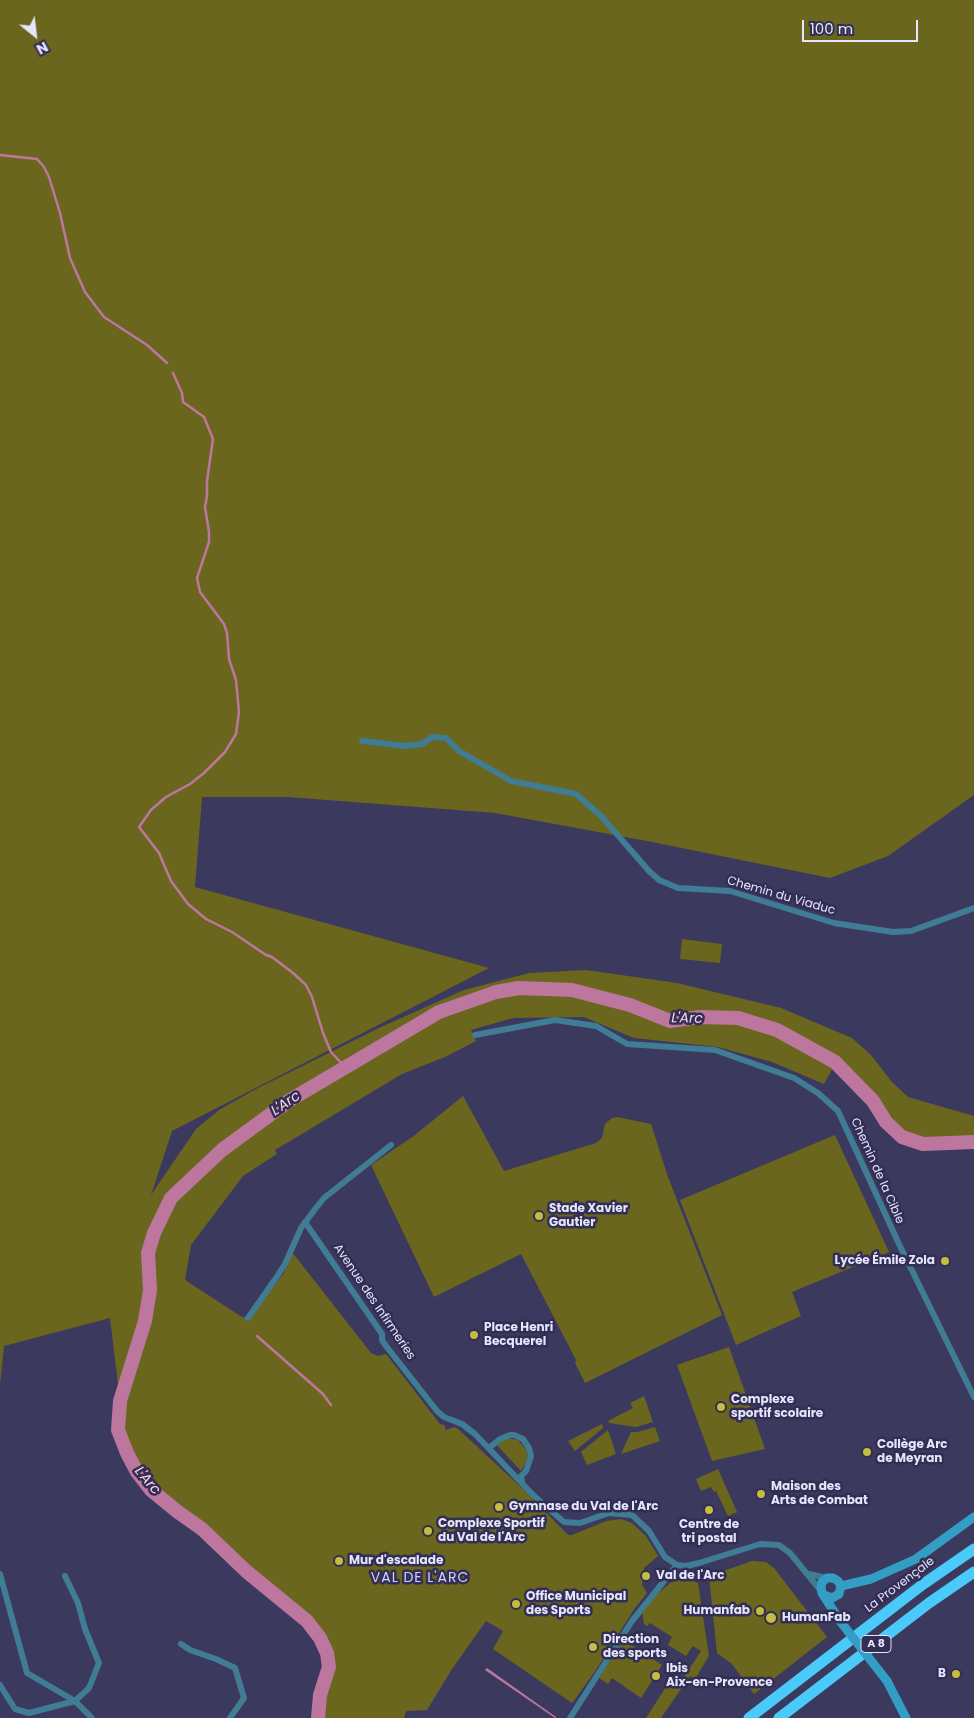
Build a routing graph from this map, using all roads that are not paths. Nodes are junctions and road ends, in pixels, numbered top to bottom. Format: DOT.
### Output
graph roads {
  1 [pos="362,741"];
  2 [pos="974,908"];
  3 [pos="475,1035"];
  4 [pos="391,1145"];
  5 [pos="305,1222"];
  6 [pos="248,1318"];
  7 [pos="974,1397"];
  8 [pos="490,1448"];
  9 [pos="522,1483"];
  10 [pos="974,1517"];
  11 [pos="974,1548"];
  12 [pos="677,1565"];
  13 [pos="974,1572"];
  14 [pos="0,1574"];
  15 [pos="809,1574"];
  16 [pos="65,1576"];
  17 [pos="827,1578"];
  18 [pos="841,1586"];
  19 [pos="822,1593"];
  20 [pos="835,1597"];
  21 [pos="835,1612"];
  22 [pos="181,1644"];
  23 [pos="0,1685"];
  24 [pos="806,1697"];
  25 [pos="75,1701"];
  26 [pos="92,1718"];
  27 [pos="230,1718"];
  28 [pos="570,1718"];
  29 [pos="749,1718"];
  30 [pos="779,1718"];
  31 [pos="784,1718"];
  32 [pos="906,1718"];
  1 -- 2 [label="street, Chemin du Viaduc"];
  3 -- 7 [label="street, Chemin de la Cible"];
  4 -- 5 [label="street"];
  5 -- 6 [label="street"];
  5 -- 8 [label="street, Avenue des Infirmeries"];
  8 -- 9 [label="street, Avenue des Infirmeries"];
  8 -- 9 [label="street"];
  9 -- 12 [label="street, Avenue des Infirmeries"];
  10 -- 18 [label="main road"];
  11 -- 29 [label="highway, La Provençale / A 8"];
  12 -- 15 [label="street"];
  12 -- 28 [label="street"];
  13 -- 24 [label="highway, A 8"];
  14 -- 25 [label="street"];
  15 -- 17 [label="street"];
  15 -- 19 [label="street"];
  16 -- 25 [label="street"];
  17 -- 18 [label="main road"];
  17 -- 19 [label="main road"];
  18 -- 20 [label="main road"];
  19 -- 20 [label="main road"];
  19 -- 21 [label="main road"];
  20 -- 21 [label="main road"];
  21 -- 32 [label="main road, bridge"];
  22 -- 27 [label="street"];
  23 -- 25 [label="street"];
  24 -- 30 [label="highway, A 8"];
  24 -- 31 [label="highway"];
  25 -- 26 [label="street"];
}
